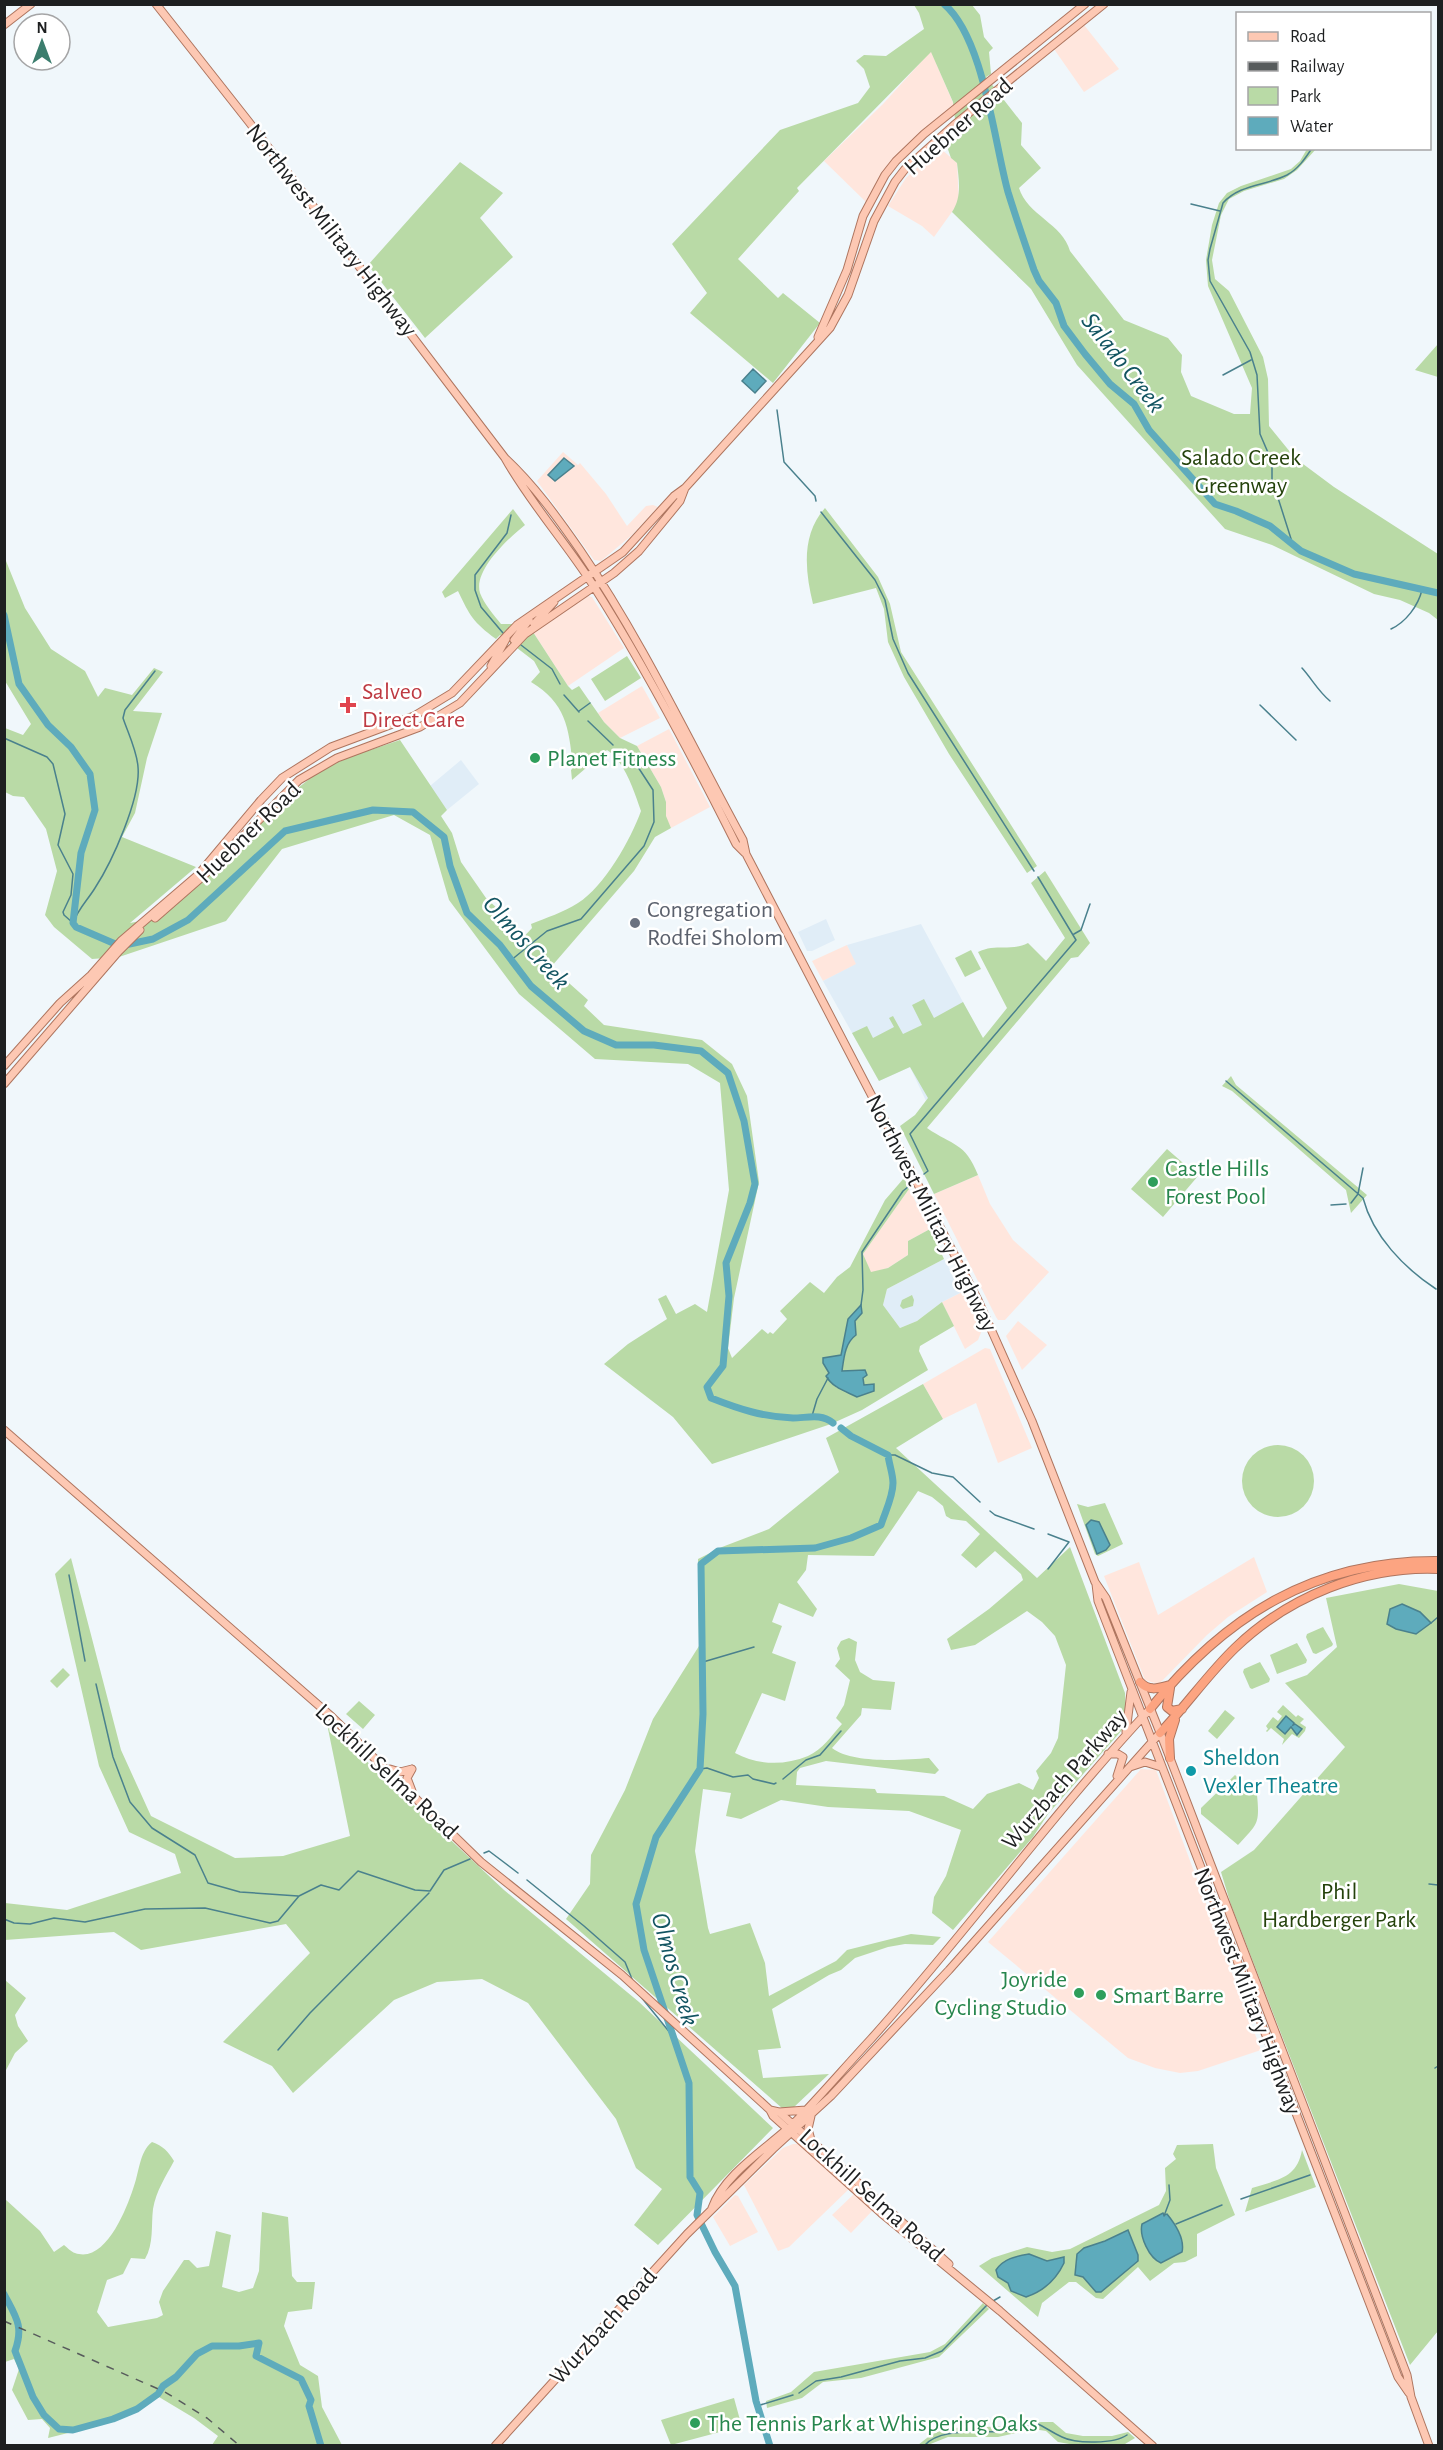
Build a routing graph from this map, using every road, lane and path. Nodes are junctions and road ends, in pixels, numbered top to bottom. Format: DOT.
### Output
graph roads {
  1 [pos="31,4"];
  2 [pos="156,4"];
  3 [pos="1104,4"];
  4 [pos="1084,5"];
  5 [pos="1086,19"];
  6 [pos="4,25"];
  7 [pos="1013,62"];
  8 [pos="1021,72"];
  9 [pos="842,285"];
  10 [pos="851,288"];
  11 [pos="818,340"];
  12 [pos="505,458"];
  13 [pos="685,488"];
  14 [pos="659,512"];
  15 [pos="666,518"];
  16 [pos="595,572"];
  17 [pos="588,577"];
  18 [pos="601,581"];
  19 [pos="593,586"];
  20 [pos="564,592"];
  21 [pos="511,632"];
  22 [pos="504,655"];
  23 [pos="482,663"];
  24 [pos="491,671"];
  25 [pos="746,854"];
  26 [pos="170,903"];
  27 [pos="109,959"];
  28 [pos="4,1066"];
  29 [pos="4,1084"];
  30 [pos="4,1430"];
  31 [pos="1438,1561"];
  32 [pos="1438,1569"];
  33 [pos="1095,1582"];
  34 [pos="1109,1629"];
  35 [pos="1123,1641"];
  36 [pos="1140,1682"];
  37 [pos="1171,1685"];
  38 [pos="1131,1688"];
  39 [pos="1150,1708"];
  40 [pos="1179,1712"];
  41 [pos="1142,1718"];
  42 [pos="1160,1733"];
  43 [pos="1125,1734"];
  44 [pos="1152,1741"];
  45 [pos="1108,1754"];
  46 [pos="1170,1758"];
  47 [pos="382,1764"];
  48 [pos="1161,1767"];
  49 [pos="1126,1769"];
  50 [pos="1115,1783"];
  51 [pos="415,1796"];
  52 [pos="770,2110"];
  53 [pos="779,2112"];
  54 [pos="808,2113"];
  55 [pos="792,2128"];
  56 [pos="811,2140"];
  57 [pos="780,2142"];
  58 [pos="802,2142"];
  59 [pos="750,2162"];
  60 [pos="835,2167"];
  61 [pos="738,2185"];
  62 [pos="716,2199"];
  63 [pos="712,2208"];
  64 [pos="1411,2397"];
  65 [pos="495,2445"];
  66 [pos="1153,2445"];
  67 [pos="1429,2445"];
  1 -- 6 [label="main road"];
  2 -- 12 [label="main road, Northwest Military Highway"];
  3 -- 5 [label="main road, Huebner Road"];
  4 -- 5 [label="main road"];
  4 -- 7 [label="main road, Huebner Road"];
  5 -- 8 [label="main road, Huebner Road"];
  7 -- 8 [label="main road"];
  7 -- 9 [label="main road, Huebner Road"];
  8 -- 10 [label="main road, Huebner Road"];
  9 -- 10 [label="main road"];
  9 -- 11 [label="main road, Huebner Road"];
  10 -- 11 [label="main road, Huebner Road"];
  11 -- 13 [label="main road, Huebner Road"];
  12 -- 16 [label="main road, Northwest Military Highway"];
  12 -- 17 [label="main road, Northwest Military Highway"];
  13 -- 14 [label="main road, Huebner Road"];
  13 -- 15 [label="main road, Huebner Road"];
  14 -- 15 [label="main road"];
  14 -- 16 [label="main road, Huebner Road"];
  15 -- 18 [label="main road, Huebner Road"];
  16 -- 17 [label="main road, Huebner Road"];
  16 -- 18 [label="main road, Northwest Military Highway"];
  17 -- 19 [label="main road, Northwest Military Highway"];
  17 -- 20 [label="main road, Huebner Road"];
  18 -- 19 [label="main road, Huebner Road"];
  18 -- 25 [label="main road, Northwest Military Highway"];
  19 -- 22 [label="main road, Huebner Road"];
  19 -- 25 [label="main road, Northwest Military Highway"];
  20 -- 21 [label="main road, Huebner Road"];
  20 -- 22 [label="main road"];
  21 -- 23 [label="main road, Huebner Road"];
  21 -- 24 [label="main road"];
  22 -- 24 [label="main road, Huebner Road"];
  23 -- 24 [label="main road"];
  23 -- 26 [label="main road, Huebner Road"];
  24 -- 26 [label="main road, Huebner Road"];
  25 -- 33 [label="main road, Northwest Military Highway"];
  26 -- 27 [label="main road, Huebner Road"];
  27 -- 28 [label="main road, Huebner Road"];
  27 -- 29 [label="main road, Huebner Road"];
  30 -- 47 [label="main road, Lockhill Selma Road"];
  31 -- 37 [label="highway, Wurzbach Parkway"];
  32 -- 40 [label="highway, Wurzbach Parkway"];
  33 -- 34 [label="main road, Northwest Military Highway"];
  33 -- 35 [label="main road, Northwest Military Highway"];
  34 -- 35 [label="main road"];
  34 -- 38 [label="main road, Northwest Military Highway"];
  35 -- 36 [label="main road, Northwest Military Highway"];
  36 -- 37 [label="highway"];
  36 -- 39 [label="main road, Northwest Military Highway"];
  37 -- 39 [label="highway, Wurzbach Parkway"];
  37 -- 40 [label="highway"];
  38 -- 41 [label="main road, Northwest Military Highway"];
  38 -- 43 [label="main road"];
  39 -- 41 [label="main road, Wurzbach Parkway"];
  39 -- 42 [label="main road, Northwest Military Highway"];
  40 -- 42 [label="highway, Wurzbach Parkway"];
  40 -- 46 [label="highway"];
  41 -- 43 [label="main road, Wurzbach Parkway"];
  41 -- 44 [label="main road, Northwest Military Highway"];
  42 -- 44 [label="main road, Wurzbach Parkway"];
  42 -- 46 [label="main road, Northwest Military Highway"];
  43 -- 45 [label="main road, Wurzbach Parkway"];
  44 -- 48 [label="main road, Northwest Military Highway"];
  44 -- 49 [label="main road, Wurzbach Parkway"];
  45 -- 50 [label="main road"];
  45 -- 54 [label="main road, Wurzbach Parkway"];
  46 -- 64 [label="main road, Northwest Military Highway"];
  47 -- 51 [label="main road, Lockhill Selma Road"];
  47 -- 51 [label="main road"];
  48 -- 49 [label="main road"];
  48 -- 64 [label="main road, Northwest Military Highway"];
  49 -- 50 [label="main road, Wurzbach Parkway"];
  50 -- 54 [label="main road, Wurzbach Parkway"];
  51 -- 52 [label="main road, Lockhill Selma Road"];
  52 -- 53 [label="main road, Lockhill Selma Road"];
  52 -- 55 [label="main road, Lockhill Selma Road"];
  53 -- 54 [label="main road"];
  53 -- 55 [label="main road, Lockhill Selma Road"];
  54 -- 55 [label="main road, Wurzbach Parkway"];
  54 -- 56 [label="main road"];
  55 -- 56 [label="main road, Lockhill Selma Road"];
  55 -- 57 [label="main road, Wurzbach Road"];
  55 -- 58 [label="main road, Lockhill Selma Road"];
  55 -- 59 [label="main road, Wurzbach Road"];
  56 -- 60 [label="main road, Lockhill Selma Road"];
  57 -- 58 [label="main road"];
  57 -- 61 [label="main road, Wurzbach Road"];
  58 -- 60 [label="main road, Lockhill Selma Road"];
  59 -- 61 [label="main road"];
  59 -- 62 [label="main road, Wurzbach Road"];
  60 -- 66 [label="main road, Lockhill Selma Road"];
  61 -- 62 [label="main road"];
  61 -- 63 [label="main road, Wurzbach Road"];
  62 -- 63 [label="main road, Wurzbach Road"];
  63 -- 65 [label="main road, Wurzbach Road"];
  64 -- 67 [label="main road, Northwest Military Highway"];
}
